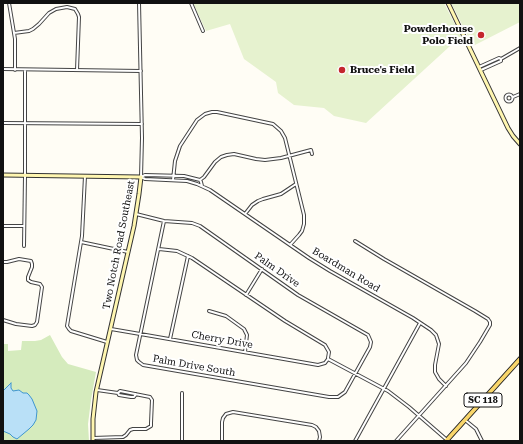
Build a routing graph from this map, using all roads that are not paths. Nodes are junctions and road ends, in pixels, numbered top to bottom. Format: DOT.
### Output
graph roads {
  1 [pos="9,3"];
  2 [pos="139,3"];
  3 [pos="191,3"];
  4 [pos="448,3"];
  5 [pos="203,31"];
  6 [pos="14,33"];
  7 [pos="520,48"];
  8 [pos="3,69"];
  9 [pos="480,69"];
  10 [pos="15,70"];
  11 [pos="24,70"];
  12 [pos="77,70"];
  13 [pos="141,71"];
  14 [pos="520,94"];
  15 [pos="513,97"];
  16 [pos="3,123"];
  17 [pos="25,124"];
  18 [pos="142,124"];
  19 [pos="520,144"];
  20 [pos="312,154"];
  21 [pos="290,156"];
  22 [pos="3,175"];
  23 [pos="174,175"];
  24 [pos="25,176"];
  25 [pos="85,176"];
  26 [pos="141,177"];
  27 [pos="173,180"];
  28 [pos="200,180"];
  29 [pos="296,184"];
  30 [pos="202,186"];
  31 [pos="136,214"];
  32 [pos="245,214"];
  33 [pos="164,221"];
  34 [pos="3,226"];
  35 [pos="24,226"];
  36 [pos="355,241"];
  37 [pos="81,242"];
  38 [pos="290,245"];
  39 [pos="24,246"];
  40 [pos="159,249"];
  41 [pos="128,252"];
  42 [pos="188,256"];
  43 [pos="3,262"];
  44 [pos="262,269"];
  45 [pos="246,295"];
  46 [pos="209,311"];
  47 [pos="3,320"];
  48 [pos="420,323"];
  49 [pos="110,328"];
  50 [pos="140,334"];
  51 [pos="170,339"];
  52 [pos="107,342"];
  53 [pos="245,352"];
  54 [pos="328,358"];
  55 [pos="520,359"];
  56 [pos="355,373"];
  57 [pos="446,386"];
  58 [pos="384,388"];
  59 [pos="97,390"];
  60 [pos="182,393"];
  61 [pos="419,416"];
  62 [pos="465,420"];
  63 [pos="93,440"];
  64 [pos="446,440"];
  65 [pos="182,441"];
  66 [pos="222,441"];
  67 [pos="319,441"];
  68 [pos="355,441"];
  69 [pos="396,441"];
  70 [pos="482,441"];
  1 -- 6 [label="street"];
  2 -- 13 [label="street, Two Notch Road Southeast"];
  3 -- 5 [label="street"];
  4 -- 9 [label="street"];
  6 -- 10 [label="street"];
  6 -- 12 [label="street"];
  7 -- 9 [label="street"];
  8 -- 10 [label="street"];
  9 -- 19 [label="street"];
  10 -- 11 [label="street"];
  11 -- 12 [label="street"];
  11 -- 17 [label="street"];
  12 -- 13 [label="street"];
  13 -- 18 [label="street, Two Notch Road Southeast"];
  14 -- 15 [label="street"];
  16 -- 17 [label="street"];
  17 -- 18 [label="street"];
  17 -- 24 [label="street"];
  18 -- 26 [label="street, Two Notch Road Southeast"];
  20 -- 21 [label="street"];
  21 -- 23 [label="street"];
  21 -- 28 [label="street"];
  21 -- 29 [label="street"];
  22 -- 24 [label="street, Boardman Road"];
  23 -- 26 [label="street, Boardman Road"];
  23 -- 27 [label="street"];
  23 -- 28 [label="street, Boardman Road"];
  24 -- 25 [label="street, Boardman Road"];
  24 -- 35 [label="street"];
  25 -- 26 [label="street, Boardman Road"];
  25 -- 37 [label="street"];
  26 -- 27 [label="street, Boardman Road"];
  26 -- 31 [label="street, Two Notch Road Southeast"];
  27 -- 30 [label="street, Boardman Road"];
  28 -- 30 [label="street"];
  29 -- 32 [label="street"];
  29 -- 38 [label="street"];
  30 -- 32 [label="street, Boardman Road"];
  31 -- 33 [label="street, Palm Drive"];
  31 -- 41 [label="street, Two Notch Road Southeast"];
  32 -- 38 [label="street, Boardman Road"];
  33 -- 40 [label="street, Palm Drive South"];
  33 -- 44 [label="street, Palm Drive"];
  34 -- 35 [label="street"];
  35 -- 39 [label="street"];
  36 -- 57 [label="street"];
  37 -- 41 [label="street"];
  37 -- 52 [label="street"];
  38 -- 48 [label="street, Boardman Road"];
  40 -- 42 [label="street"];
  40 -- 50 [label="street, Palm Drive South"];
  41 -- 49 [label="street, Two Notch Road Southeast"];
  42 -- 45 [label="street"];
  42 -- 51 [label="street"];
  43 -- 47 [label="street"];
  44 -- 45 [label="street"];
  44 -- 56 [label="street, Palm Drive"];
  45 -- 54 [label="street"];
  46 -- 53 [label="street"];
  48 -- 57 [label="street, Boardman Road"];
  48 -- 58 [label="street"];
  49 -- 50 [label="street, Cherry Drive"];
  49 -- 52 [label="street, Two Notch Road Southeast"];
  50 -- 51 [label="street, Cherry Drive"];
  50 -- 56 [label="street, Palm Drive South"];
  51 -- 53 [label="street, Cherry Drive"];
  52 -- 59 [label="street, Two Notch Road Southeast"];
  53 -- 54 [label="street, Cherry Drive"];
  54 -- 56 [label="street"];
  55 -- 62 [label="main road, SC 118"];
  56 -- 58 [label="street"];
  57 -- 61 [label="street"];
  58 -- 61 [label="street"];
  58 -- 68 [label="street"];
  59 -- 63 [label="street, Two Notch Road Southeast"];
  59 -- 63 [label="street"];
  60 -- 65 [label="street"];
  61 -- 64 [label="street"];
  61 -- 69 [label="street"];
  62 -- 64 [label="main road, SC 118"];
  62 -- 70 [label="street"];
  66 -- 67 [label="street"];
}
